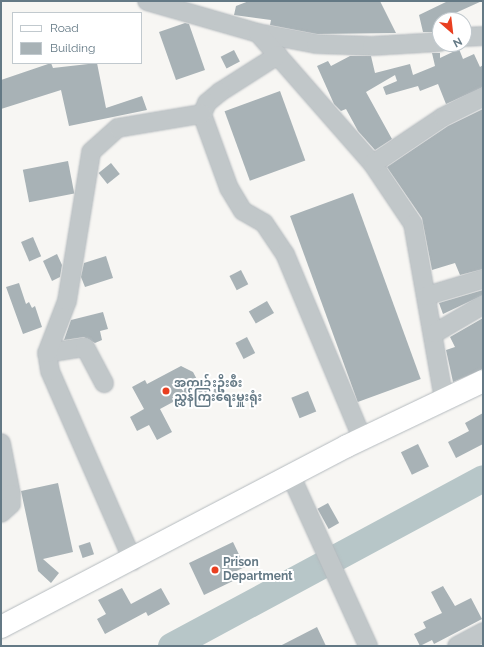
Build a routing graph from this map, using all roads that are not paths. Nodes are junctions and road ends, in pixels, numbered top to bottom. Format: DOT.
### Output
graph roads {
  1 [pos="148,1"];
  2 [pos="258,32"];
  3 [pos="432,42"];
  4 [pos="278,55"];
  5 [pos="483,97"];
  6 [pos="202,114"];
  7 [pos="374,164"];
  8 [pos="483,279"];
  9 [pos="426,296"];
  10 [pos="483,305"];
  11 [pos="435,333"];
  12 [pos="47,353"];
  13 [pos="483,381"];
  14 [pos="104,383"];
  15 [pos="444,399"];
  16 [pos="362,438"];
  17 [pos="1,443"];
  18 [pos="290,476"];
  19 [pos="1,513"];
  20 [pos="133,561"];
  21 [pos="1,627"];
  22 [pos="483,632"];
  23 [pos="368,646"];
  24 [pos="457,646"];
  1 -- 2 [label="street"];
  2 -- 3 [label="street"];
  2 -- 4 [label="street"];
  4 -- 6 [label="street"];
  4 -- 7 [label="street"];
  5 -- 7 [label="street"];
  6 -- 12 [label="street"];
  6 -- 16 [label="street"];
  7 -- 9 [label="street"];
  8 -- 9 [label="street"];
  9 -- 11 [label="street"];
  10 -- 11 [label="street"];
  11 -- 15 [label="street"];
  12 -- 14 [label="street"];
  12 -- 20 [label="street"];
  13 -- 15 [label="street"];
  15 -- 16 [label="street"];
  16 -- 18 [label="street"];
  17 -- 19 [label="street"];
  18 -- 20 [label="street"];
  18 -- 23 [label="street"];
  20 -- 21 [label="street"];
  22 -- 24 [label="street"];
}
